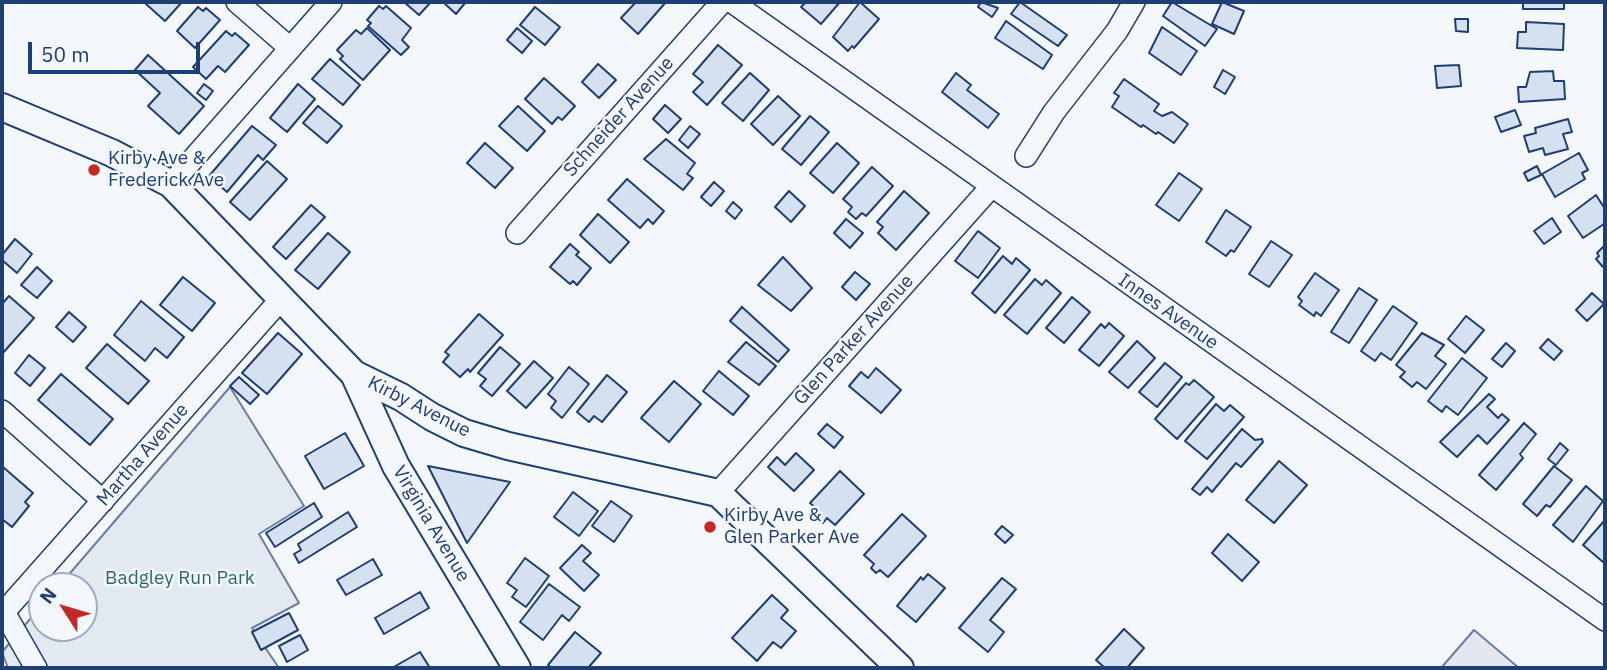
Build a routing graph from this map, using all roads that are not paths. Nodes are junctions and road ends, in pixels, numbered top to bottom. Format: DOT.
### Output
graph roads {
  1 [pos="237,2"];
  2 [pos="331,2"];
  3 [pos="722,2"];
  4 [pos="732,2"];
  5 [pos="1134,2"];
  6 [pos="290,48"];
  7 [pos="2,107"];
  8 [pos="1026,156"];
  9 [pos="171,184"];
  10 [pos="991,187"];
  11 [pos="517,233"];
  12 [pos="282,298"];
  13 [pos="354,374"];
  14 [pos="2,411"];
  15 [pos="718,493"];
  16 [pos="103,500"];
  17 [pos="1605,620"];
  18 [pos="36,668"];
  19 [pos="517,668"];
  20 [pos="901,668"];
  1 -- 6 [label="street"];
  2 -- 6 [label="street"];
  3 -- 11 [label="street, Schneider Avenue"];
  4 -- 10 [label="street, Innes Avenue"];
  5 -- 8 [label="street"];
  6 -- 9 [label="street"];
  7 -- 9 [label="street, Kirby Avenue"];
  9 -- 12 [label="street, Kirby Avenue"];
  10 -- 15 [label="street, Glen Parker Avenue"];
  10 -- 17 [label="street, Innes Avenue"];
  12 -- 13 [label="street, Kirby Avenue"];
  12 -- 16 [label="street, Martha Avenue"];
  13 -- 15 [label="street, Kirby Avenue"];
  13 -- 19 [label="street, Virginia Avenue"];
  14 -- 16 [label="street"];
  15 -- 20 [label="street"];
  16 -- 18 [label="street, Martha Avenue"];
}
